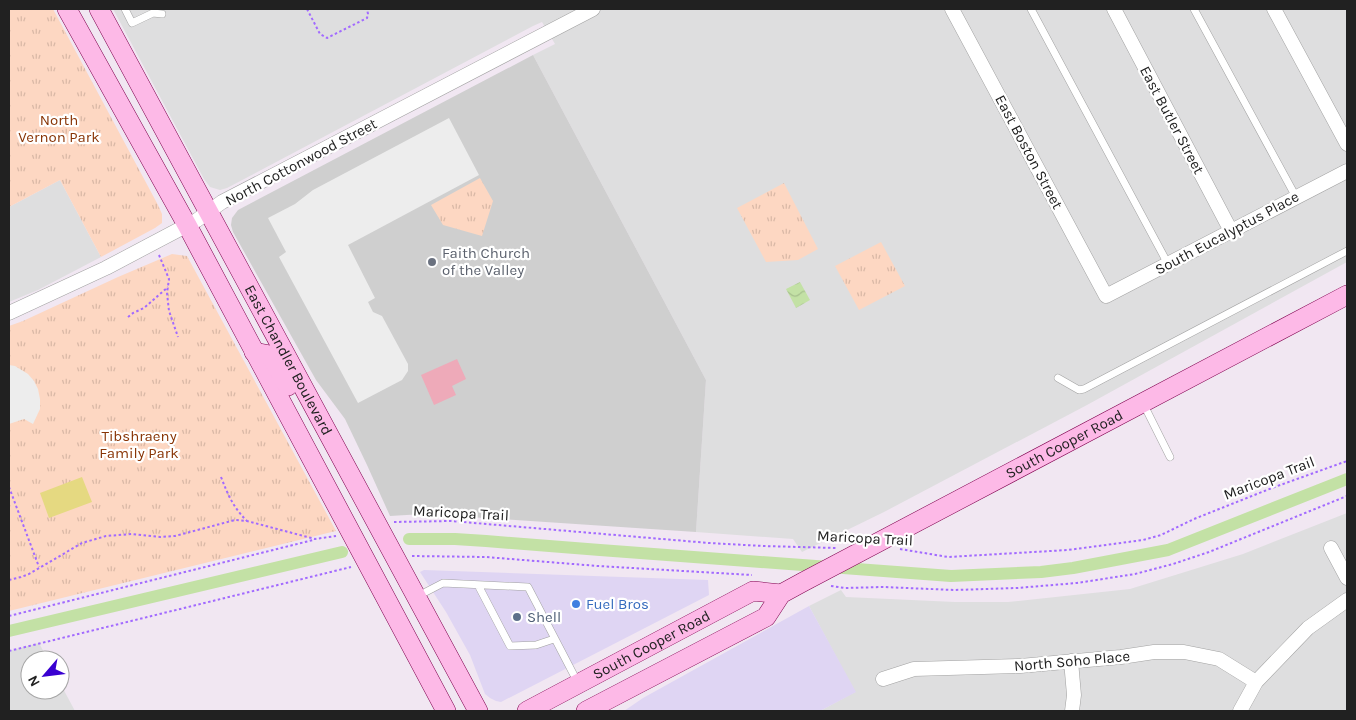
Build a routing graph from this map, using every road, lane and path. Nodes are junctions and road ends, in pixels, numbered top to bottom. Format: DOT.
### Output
graph roads {
  1 [pos="67,9"];
  2 [pos="99,9"];
  3 [pos="125,9"];
  4 [pos="307,9"];
  5 [pos="367,9"];
  6 [pos="594,9"];
  7 [pos="952,9"];
  8 [pos="1031,9"];
  9 [pos="1114,9"];
  10 [pos="1194,9"];
  11 [pos="1274,9"];
  12 [pos="162,14"];
  13 [pos="1347,144"];
  14 [pos="1347,171"];
  15 [pos="1296,197"];
  16 [pos="209,213"];
  17 [pos="187,225"];
  18 [pos="1231,231"];
  19 [pos="153,243"];
  20 [pos="1347,251"];
  21 [pos="1168,264"];
  22 [pos="168,287"];
  23 [pos="1347,295"];
  24 [pos="1106,296"];
  25 [pos="9,313"];
  26 [pos="128,317"];
  27 [pos="178,337"];
  28 [pos="254,352"];
  29 [pos="1058,378"];
  30 [pos="1143,403"];
  31 [pos="317,413"];
  32 [pos="1170,457"];
  33 [pos="1347,461"];
  34 [pos="221,477"];
  35 [pos="9,487"];
  36 [pos="1347,496"];
  37 [pos="247,521"];
  38 [pos="388,526"];
  39 [pos="332,537"];
  40 [pos="315,539"];
  41 [pos="838,548"];
  42 [pos="1331,548"];
  43 [pos="901,549"];
  44 [pos="395,557"];
  45 [pos="357,563"];
  46 [pos="39,567"];
  47 [pos="758,576"];
  48 [pos="1347,578"];
  49 [pos="823,579"];
  50 [pos="9,580"];
  51 [pos="478,585"];
  52 [pos="781,594"];
  53 [pos="417,597"];
  54 [pos="1347,600"];
  55 [pos="9,616"];
  56 [pos="554,639"];
  57 [pos="9,650"];
  58 [pos="1070,661"];
  59 [pos="883,679"];
  60 [pos="1256,682"];
  61 [pos="578,684"];
  62 [pos="446,711"];
  63 [pos="478,711"];
  64 [pos="527,711"];
  65 [pos="586,711"];
  66 [pos="1072,711"];
  67 [pos="1240,711"];
  1 -- 17 [label="main road, East Chandler Boulevard"];
  2 -- 16 [label="main road, East Chandler Boulevard"];
  3 -- 12 [label="lane"];
  4 -- 5 [label="path"];
  6 -- 16 [label="street, North Cottonwood Street"];
  7 -- 24 [label="street, East Boston Street"];
  8 -- 21 [label="lane"];
  9 -- 18 [label="street, East Butler Street"];
  10 -- 15 [label="lane"];
  11 -- 13 [label="street"];
  14 -- 15 [label="street, South Eucalyptus Place"];
  15 -- 18 [label="street, South Eucalyptus Place"];
  16 -- 17 [label="street, North Cottonwood Street"];
  16 -- 31 [label="main road, East Chandler Boulevard"];
  17 -- 19 [label="street, North Cottonwood Street"];
  17 -- 28 [label="main road, East Chandler Boulevard"];
  18 -- 21 [label="street, South Eucalyptus Place"];
  19 -- 22 [label="path"];
  19 -- 25 [label="street, North Cottonwood Street"];
  20 -- 29 [label="lane"];
  21 -- 24 [label="street, South Eucalyptus Place"];
  22 -- 26 [label="path"];
  22 -- 27 [label="path"];
  23 -- 30 [label="main road, South Cooper Road"];
  28 -- 31 [label="main road"];
  28 -- 45 [label="main road, East Chandler Boulevard"];
  30 -- 32 [label="lane"];
  30 -- 49 [label="main road, South Cooper Road"];
  31 -- 38 [label="main road, East Chandler Boulevard"];
  33 -- 43 [label="path, Maricopa Trail"];
  34 -- 37 [label="path"];
  35 -- 46 [label="path"];
  36 -- 49 [label="path"];
  37 -- 40 [label="path"];
  37 -- 46 [label="path"];
  38 -- 41 [label="path, Maricopa Trail"];
  38 -- 44 [label="main road, East Chandler Boulevard"];
  39 -- 40 [label="path"];
  40 -- 55 [label="path"];
  42 -- 48 [label="street"];
  44 -- 47 [label="path"];
  44 -- 53 [label="main road, East Chandler Boulevard"];
  45 -- 57 [label="path"];
  45 -- 62 [label="main road, East Chandler Boulevard"];
  46 -- 50 [label="path"];
  49 -- 52 [label="main road, South Cooper Road"];
  51 -- 53 [label="lane"];
  51 -- 56 [label="lane"];
  51 -- 56 [label="lane"];
  52 -- 61 [label="main road, South Cooper Road"];
  52 -- 65 [label="main road, South Cooper Road"];
  53 -- 63 [label="main road, East Chandler Boulevard"];
  54 -- 60 [label="street"];
  56 -- 61 [label="lane"];
  58 -- 59 [label="street, North Soho Place"];
  58 -- 60 [label="street, North Soho Place"];
  58 -- 66 [label="street"];
  60 -- 67 [label="street"];
  61 -- 64 [label="main road, South Cooper Road"];
}
